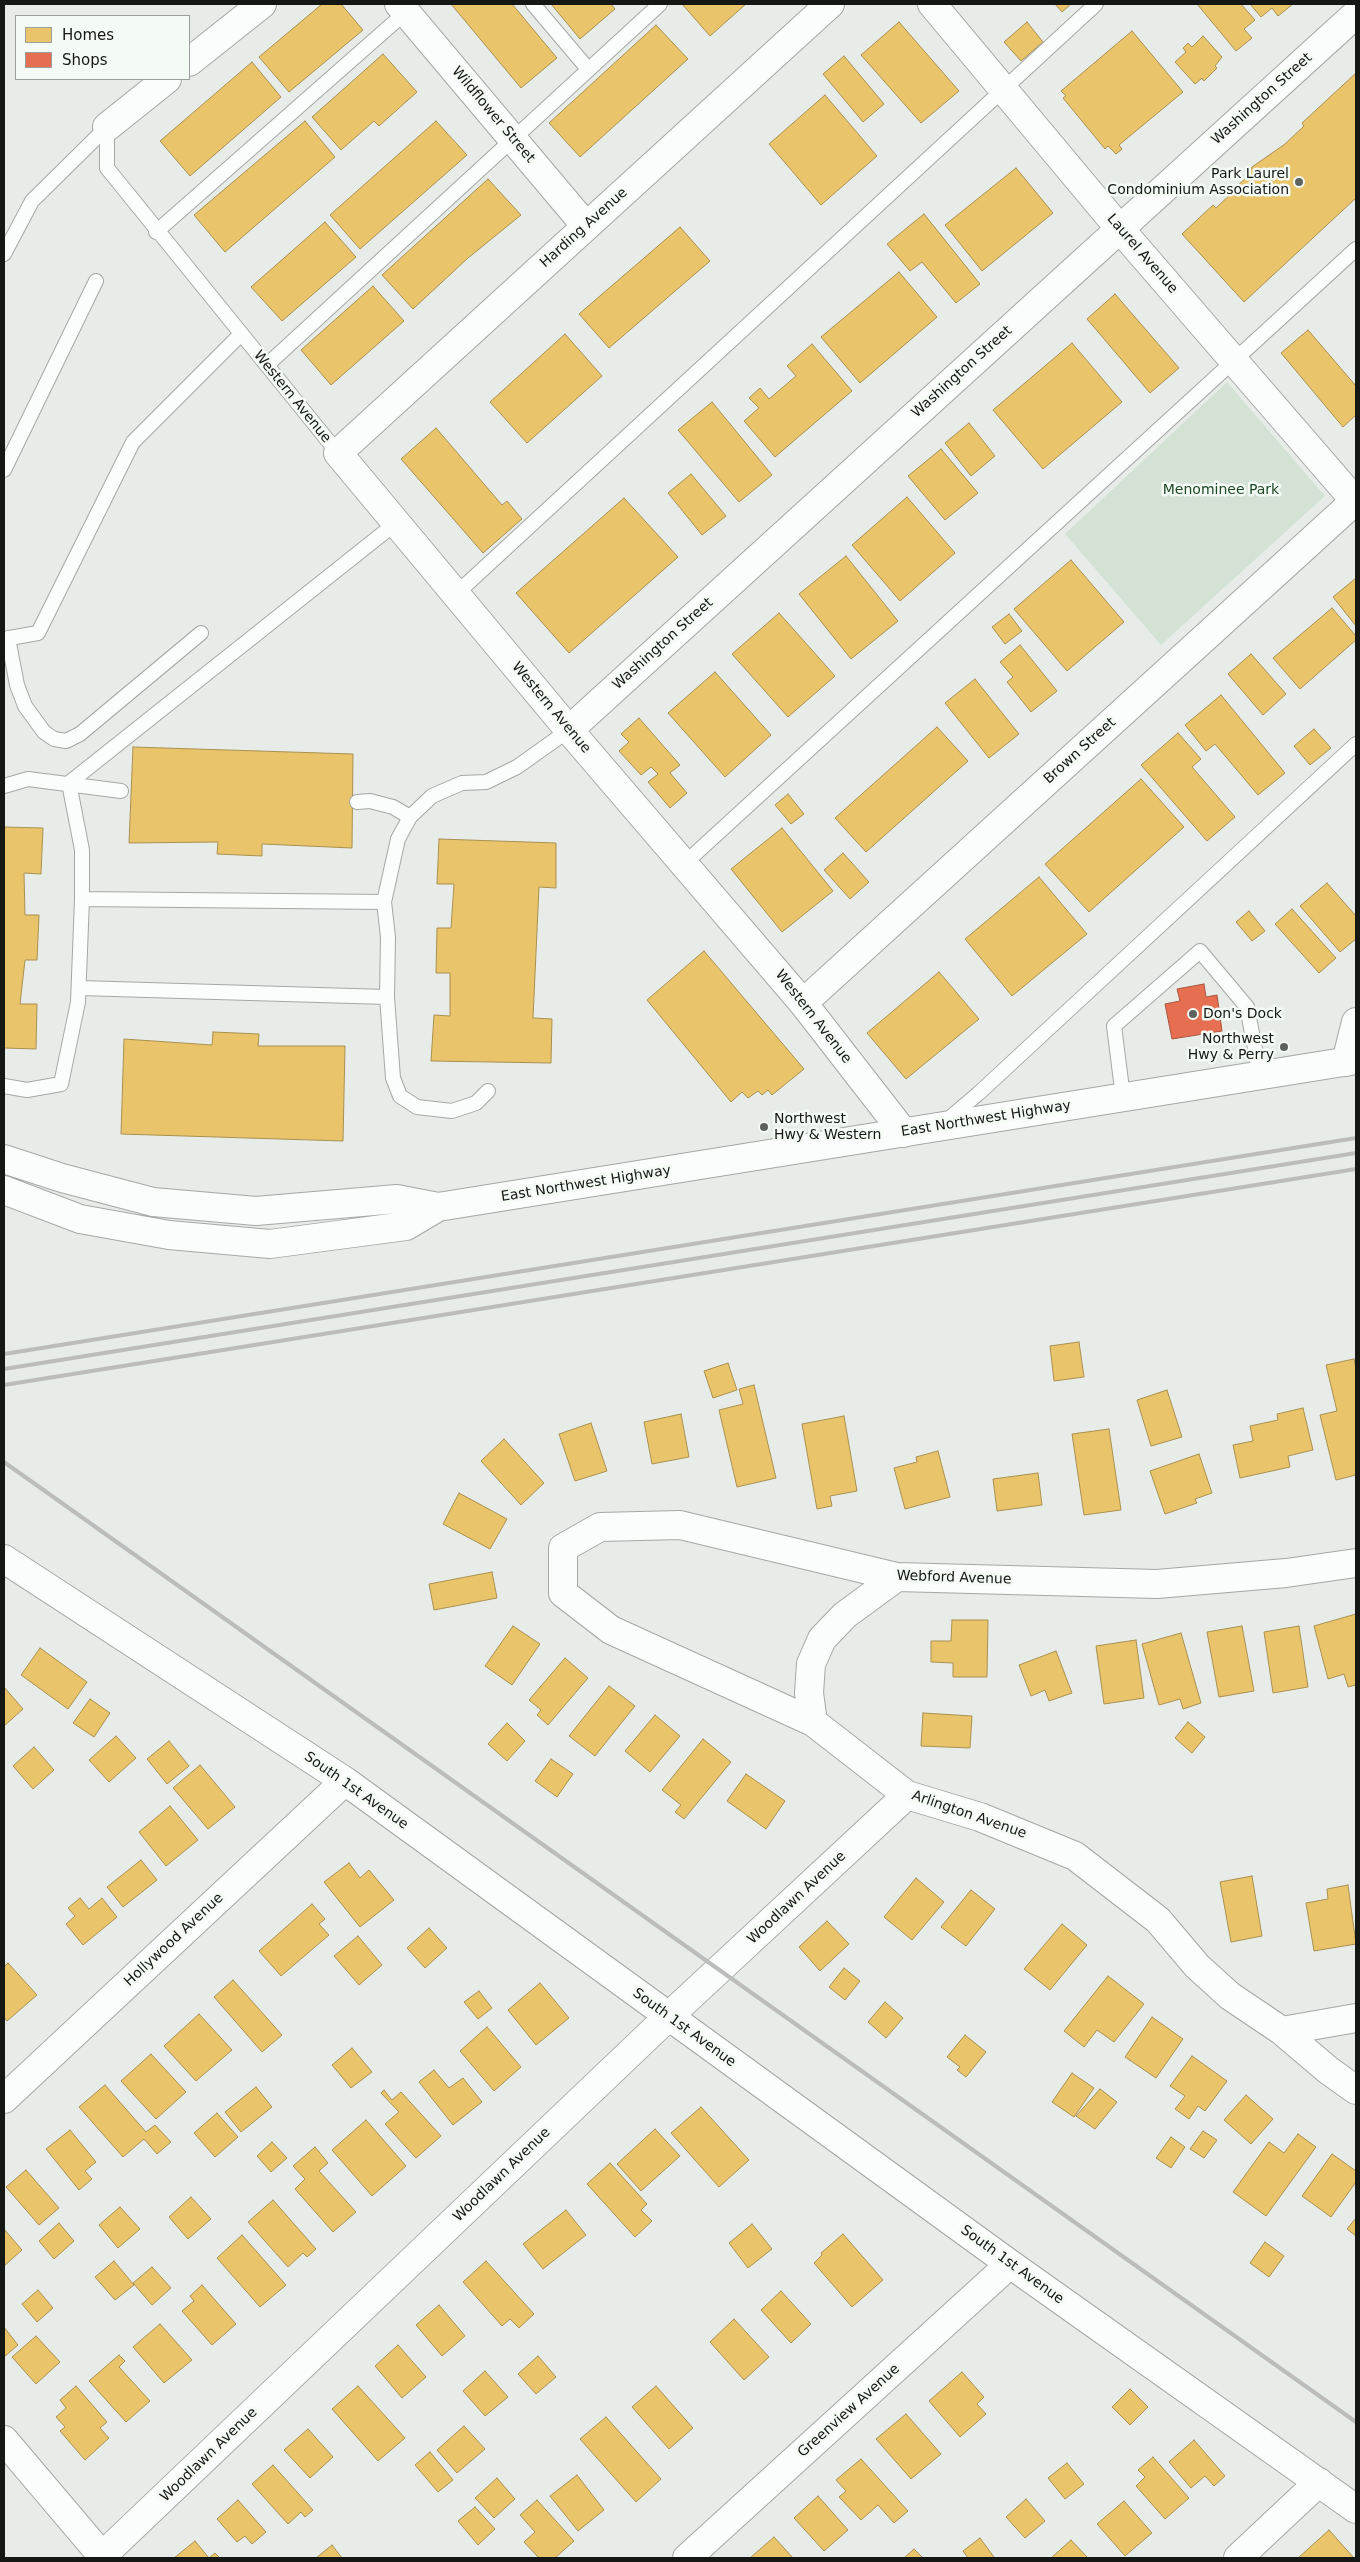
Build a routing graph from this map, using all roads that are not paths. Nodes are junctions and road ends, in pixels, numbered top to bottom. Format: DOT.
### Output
graph roads {
  1 [pos="261,4"];
  2 [pos="533,4"];
  3 [pos="660,4"];
  4 [pos="932,4"];
  5 [pos="1096,4"];
  6 [pos="820,7"];
  7 [pos="403,8"];
  8 [pos="1356,14"];
  9 [pos="190,61"];
  10 [pos="588,69"];
  11 [pos="166,80"];
  12 [pos="1003,88"];
  13 [pos="107,127"];
  14 [pos="512,138"];
  15 [pos="586,226"];
  16 [pos="1120,229"];
  17 [pos="156,232"];
  18 [pos="1356,249"];
  19 [pos="4,254"];
  20 [pos="96,281"];
  21 [pos="241,334"];
  22 [pos="1234,361"];
  23 [pos="267,365"];
  24 [pos="338,453"];
  25 [pos="4,470"];
  26 [pos="1356,501"];
  27 [pos="396,523"];
  28 [pos="456,594"];
  29 [pos="201,633"];
  30 [pos="6,639"];
  31 [pos="569,730"];
  32 [pos="1356,744"];
  33 [pos="69,783"];
  34 [pos="4,786"];
  35 [pos="121,791"];
  36 [pos="357,802"];
  37 [pos="410,817"];
  38 [pos="684,864"];
  39 [pos="82,900"];
  40 [pos="384,902"];
  41 [pos="79,988"];
  42 [pos="386,997"];
  43 [pos="804,1003"];
  44 [pos="1356,1022"];
  45 [pos="1351,1061"];
  46 [pos="1260,1075"];
  47 [pos="4,1086"];
  48 [pos="488,1091"];
  49 [pos="1123,1097"];
  50 [pos="938,1127"];
  51 [pos="904,1133"];
  52 [pos="4,1159"];
  53 [pos="4,1190"];
  54 [pos="438,1208"];
  55 [pos="563,1548"];
  56 [pos="4,1558"];
  57 [pos="1356,1563"];
  58 [pos="898,1577"];
  59 [pos="813,1722"];
  60 [pos="345,1781"];
  61 [pos="907,1795"];
  62 [pos="668,2017"];
  63 [pos="1356,2018"];
  64 [pos="1282,2031"];
  65 [pos="1356,2090"];
  66 [pos="4,2099"];
  67 [pos="1010,2264"];
  68 [pos="4,2440"];
  69 [pos="1319,2482"];
  70 [pos="1356,2509"];
  71 [pos="1247,2556"];
  72 [pos="102,2558"];
  73 [pos="687,2558"];
  1 -- 9 [label="street"];
  2 -- 10 [label="lane"];
  3 -- 10 [label="lane"];
  4 -- 12 [label="street, Laurel Avenue"];
  5 -- 12 [label="lane"];
  6 -- 15 [label="street, Harding Avenue"];
  7 -- 14 [label="street, Wildflower Street"];
  7 -- 17 [label="lane"];
  8 -- 16 [label="street, Washington Street"];
  10 -- 14 [label="lane"];
  11 -- 13 [label="street"];
  12 -- 16 [label="street, Laurel Avenue"];
  12 -- 28 [label="lane"];
  13 -- 17 [label="lane, Western Avenue"];
  13 -- 19 [label="lane"];
  14 -- 15 [label="street, Wildflower Street"];
  14 -- 23 [label="lane"];
  15 -- 24 [label="street, Harding Avenue"];
  16 -- 22 [label="street, Laurel Avenue"];
  16 -- 31 [label="street, Washington Street"];
  17 -- 21 [label="lane, Western Avenue"];
  18 -- 22 [label="lane"];
  20 -- 25 [label="lane"];
  21 -- 23 [label="lane, Western Avenue"];
  21 -- 30 [label="lane"];
  22 -- 26 [label="street, Laurel Avenue"];
  22 -- 38 [label="lane"];
  23 -- 24 [label="lane, Western Avenue"];
  24 -- 27 [label="street, Western Avenue"];
  26 -- 43 [label="street, Brown Street"];
  27 -- 28 [label="street, Western Avenue"];
  27 -- 33 [label="lane"];
  28 -- 31 [label="street, Western Avenue"];
  29 -- 30 [label="lane"];
  31 -- 37 [label="lane"];
  31 -- 38 [label="street, Western Avenue"];
  32 -- 50 [label="lane"];
  33 -- 34 [label="lane"];
  33 -- 35 [label="lane"];
  33 -- 39 [label="lane"];
  36 -- 37 [label="lane"];
  37 -- 40 [label="lane"];
  38 -- 43 [label="street, Western Avenue"];
  39 -- 40 [label="lane"];
  39 -- 41 [label="lane"];
  40 -- 42 [label="lane"];
  41 -- 42 [label="lane"];
  41 -- 47 [label="lane"];
  42 -- 48 [label="lane"];
  43 -- 51 [label="street, Western Avenue"];
  44 -- 45 [label="street"];
  45 -- 46 [label="street, East Northwest Highway"];
  46 -- 49 [label="street, East Northwest Highway"];
  46 -- 49 [label="lane"];
  49 -- 50 [label="street, East Northwest Highway"];
  50 -- 51 [label="street, East Northwest Highway"];
  51 -- 54 [label="street, East Northwest Highway"];
  52 -- 54 [label="street, East Northwest Highway"];
  53 -- 54 [label="street, East Northwest Highway"];
  55 -- 58 [label="street, Webford Avenue"];
  55 -- 59 [label="street, Arlington Avenue"];
  56 -- 60 [label="street, South 1st Avenue"];
  57 -- 58 [label="street, Webford Avenue"];
  58 -- 59 [label="street"];
  59 -- 61 [label="street, Arlington Avenue"];
  60 -- 62 [label="street, South 1st Avenue"];
  60 -- 66 [label="street, Hollywood Avenue"];
  61 -- 62 [label="street, Woodlawn Avenue"];
  61 -- 64 [label="street, Arlington Avenue"];
  62 -- 67 [label="street, South 1st Avenue"];
  62 -- 72 [label="street, Woodlawn Avenue"];
  63 -- 64 [label="street"];
  64 -- 65 [label="street, Arlington Avenue"];
  67 -- 69 [label="street, South 1st Avenue"];
  67 -- 73 [label="street, Greenview Avenue"];
  68 -- 72 [label="street"];
  69 -- 70 [label="street, South 1st Avenue"];
  69 -- 71 [label="street"];
}
